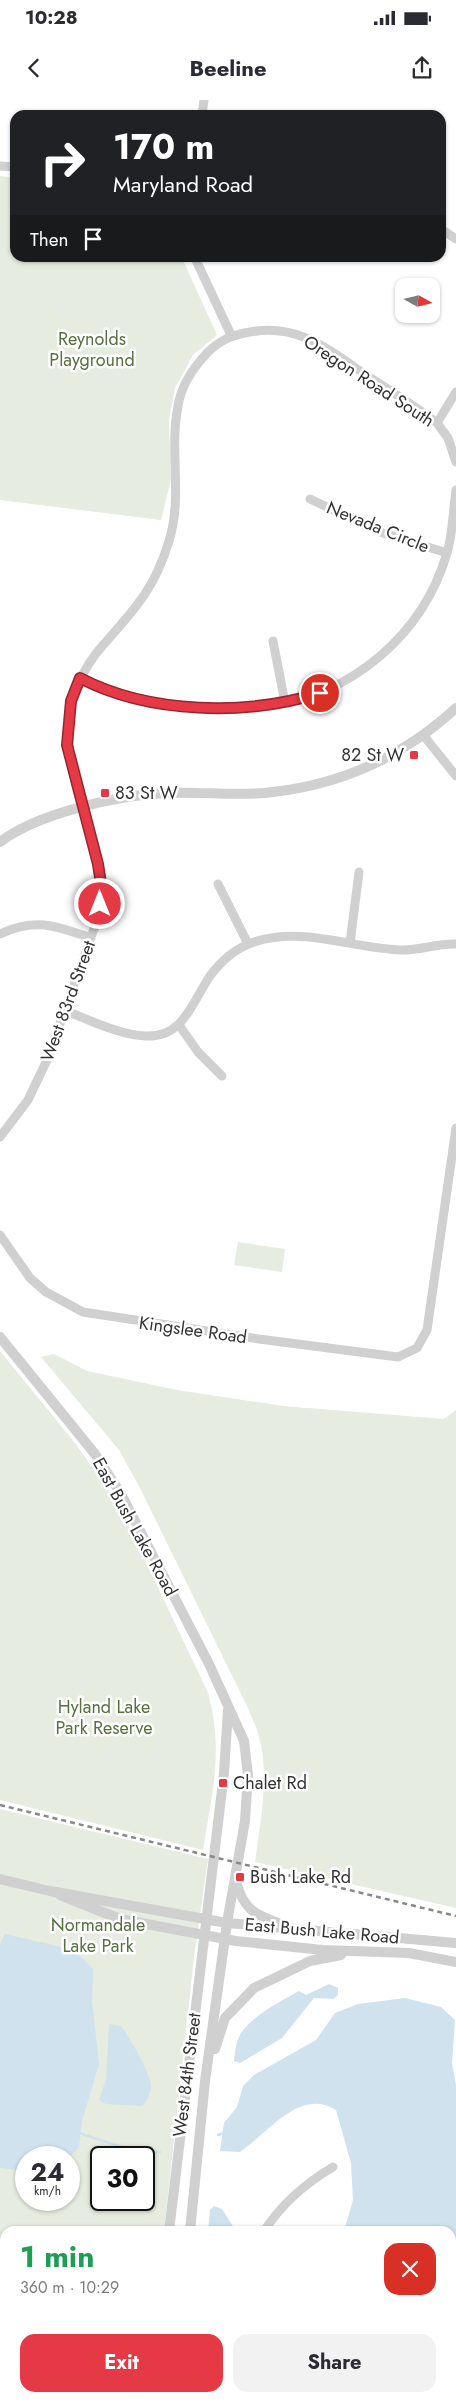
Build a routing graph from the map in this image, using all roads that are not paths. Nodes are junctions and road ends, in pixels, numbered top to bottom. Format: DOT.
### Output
graph roads {
  1 [pos="197,262"];
  2 [pos="230,336"];
  3 [pos="456,392"];
  4 [pos="436,423"];
  5 [pos="456,462"];
  6 [pos="456,490"];
  7 [pos="310,499"];
  8 [pos="447,553"];
  9 [pos="273,641"];
  10 [pos="80,678"];
  11 [pos="284,703"];
  12 [pos="456,708"];
  13 [pos="424,736"];
  14 [pos="456,776"];
  15 [pos="83,807"];
  16 [pos="1,841"];
  17 [pos="359,872"];
  18 [pos="218,884"];
  19 [pos="0,934"];
  20 [pos="91,938"];
  21 [pos="350,943"];
  22 [pos="248,944"];
  23 [pos="456,944"];
  24 [pos="66,1011"];
  25 [pos="180,1025"];
  26 [pos="222,1076"];
  27 [pos="456,1128"];
  28 [pos="0,1137"];
  29 [pos="0,1235"];
  30 [pos="0,1337"];
  31 [pos="228,1708"];
  32 [pos="235,1878"];
  33 [pos="0,1879"];
  34 [pos="50,1891"];
  35 [pos="204,1919"];
  36 [pos="227,1922"];
  37 [pos="298,1930"];
  38 [pos="203,1934"];
  39 [pos="225,1938"];
  40 [pos="456,1943"];
  41 [pos="351,1952"];
  42 [pos="456,1962"];
  43 [pos="205,2081"];
  44 [pos="333,2168"];
  45 [pos="169,2226"];
  46 [pos="190,2226"];
  47 [pos="268,2226"];
  1 -- 2 [label="street"];
  2 -- 4 [label="street, Oregon Road South"];
  2 -- 10 [label="street, West 83rd Street"];
  3 -- 4 [label="street"];
  4 -- 5 [label="street, Oregon Road South"];
  6 -- 8 [label="street"];
  7 -- 8 [label="street, Nevada Circle"];
  8 -- 11 [label="street"];
  9 -- 11 [label="street"];
  10 -- 11 [label="street"];
  10 -- 15 [label="street, West 83rd Street"];
  12 -- 13 [label="street"];
  13 -- 14 [label="street"];
  13 -- 15 [label="street"];
  15 -- 16 [label="street"];
  15 -- 20 [label="street, West 83rd Street"];
  17 -- 21 [label="street"];
  18 -- 22 [label="street"];
  19 -- 20 [label="street"];
  20 -- 24 [label="street, West 83rd Street"];
  21 -- 22 [label="street"];
  21 -- 23 [label="street"];
  22 -- 25 [label="street"];
  24 -- 25 [label="street"];
  24 -- 28 [label="street, West 83rd Street"];
  25 -- 26 [label="street"];
  27 -- 29 [label="street, Kingslee Road"];
  30 -- 31 [label="street, East Bush Lake Road"];
  31 -- 32 [label="street, East Bush Lake Road"];
  31 -- 35 [label="street, East Bush Lake Road"];
  32 -- 36 [label="street, East Bush Lake Road"];
  32 -- 37 [label="street"];
  33 -- 34 [label="street"];
  34 -- 35 [label="street"];
  34 -- 38 [label="street, East Bush Lake Road"];
  35 -- 36 [label="street"];
  35 -- 38 [label="street, West 84th Street"];
  36 -- 37 [label="street, East Bush Lake Road"];
  36 -- 39 [label="street, West 84th Street"];
  37 -- 40 [label="street, East Bush Lake Road"];
  38 -- 39 [label="street, East Bush Lake Road"];
  38 -- 45 [label="street, West 84th Street"];
  39 -- 41 [label="street, East Bush Lake Road"];
  39 -- 43 [label="street, West 84th Street"];
  41 -- 42 [label="street, East Bush Lake Road"];
  41 -- 43 [label="street"];
  43 -- 46 [label="street, West 84th Street"];
  44 -- 47 [label="street"];
}
